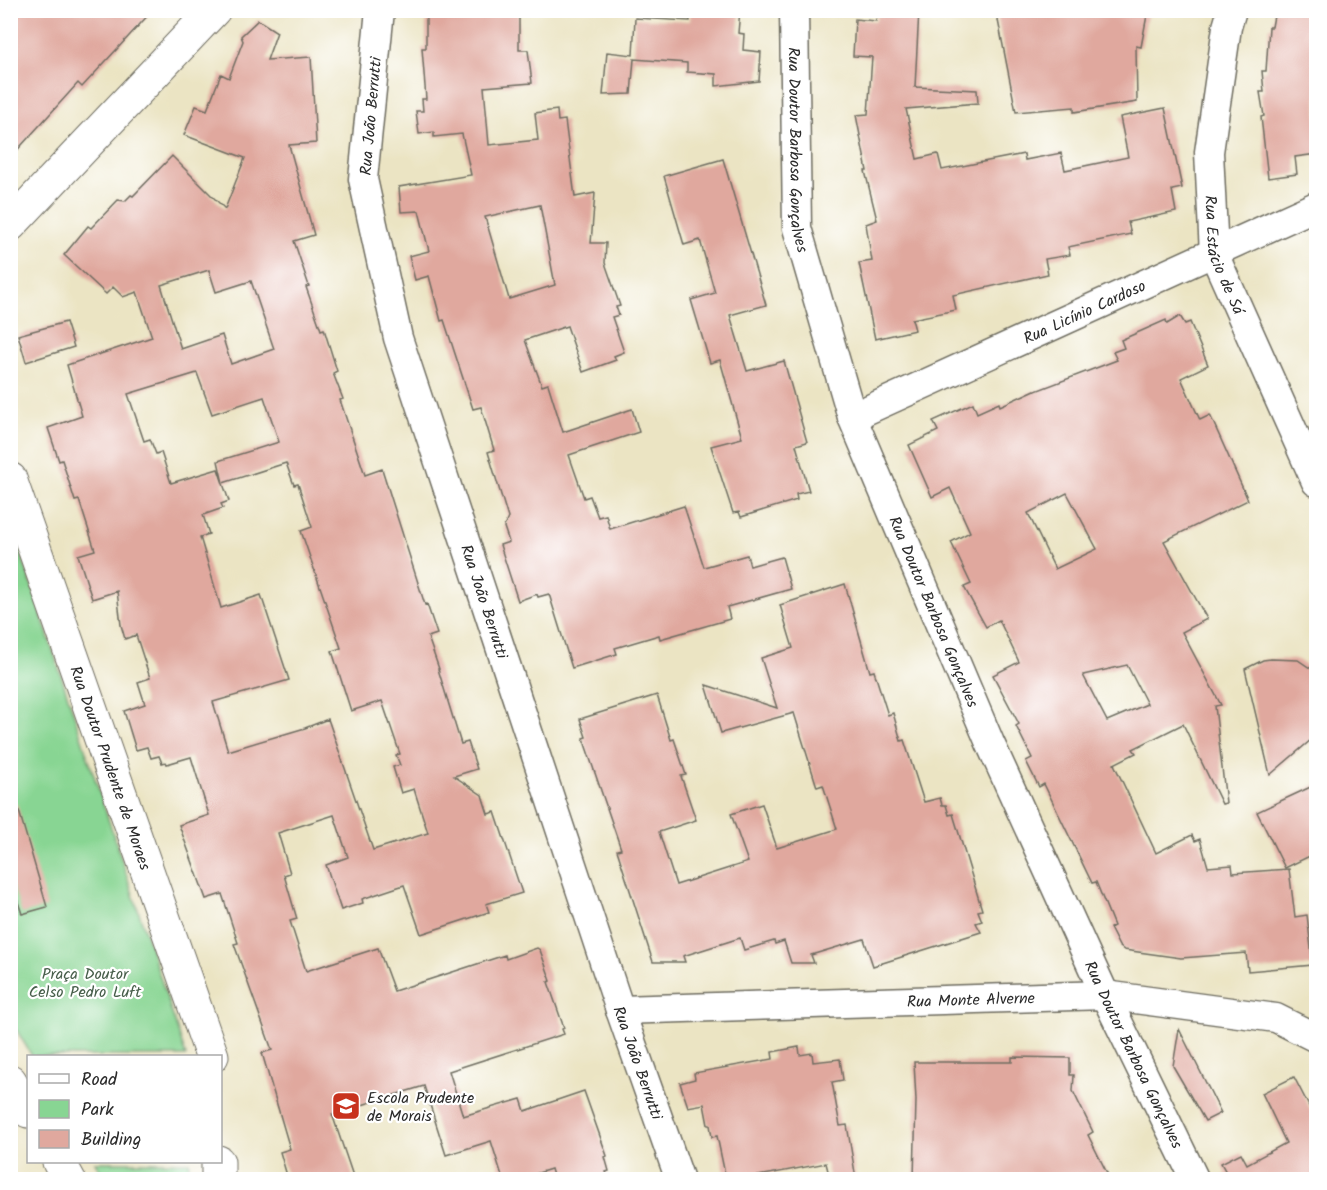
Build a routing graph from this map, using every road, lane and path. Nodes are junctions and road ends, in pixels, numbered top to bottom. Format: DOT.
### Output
graph roads {
  1 [pos="214,10"];
  2 [pos="380,10"];
  3 [pos="794,10"];
  4 [pos="1232,10"];
  5 [pos="1317,206"];
  6 [pos="10,225"];
  7 [pos="1214,254"];
  8 [pos="852,417"];
  9 [pos="10,479"];
  10 [pos="1317,482"];
  11 [pos="1105,995"];
  12 [pos="620,1010"];
  13 [pos="1317,1038"];
  14 [pos="212,1055"];
  15 [pos="10,1081"];
  16 [pos="27,1109"];
  17 [pos="60,1163"];
  18 [pos="218,1163"];
  19 [pos="69,1179"];
  20 [pos="218,1179"];
  21 [pos="680,1179"];
  22 [pos="1195,1179"];
  1 -- 6 [label="street"];
  2 -- 12 [label="street, Rua João Berrutti"];
  3 -- 8 [label="street, Rua Doutor Barbosa Gonçalves"];
  4 -- 7 [label="street, Rua Estácio de Sá"];
  5 -- 7 [label="street, Rua Licínio Cardoso"];
  7 -- 8 [label="street, Rua Licínio Cardoso"];
  7 -- 10 [label="street, Rua Estácio de Sá"];
  8 -- 11 [label="street, Rua Doutor Barbosa Gonçalves"];
  9 -- 14 [label="street, Rua Doutor Prudente de Moraes"];
  11 -- 12 [label="street, Rua Monte Alverne"];
  11 -- 13 [label="street, Rua Monte Alverne"];
  11 -- 22 [label="street, Rua Doutor Barbosa Gonçalves"];
  12 -- 21 [label="street, Rua João Berrutti"];
  15 -- 16 [label="street"];
  17 -- 19 [label="street"];
  18 -- 20 [label="street"];
}
